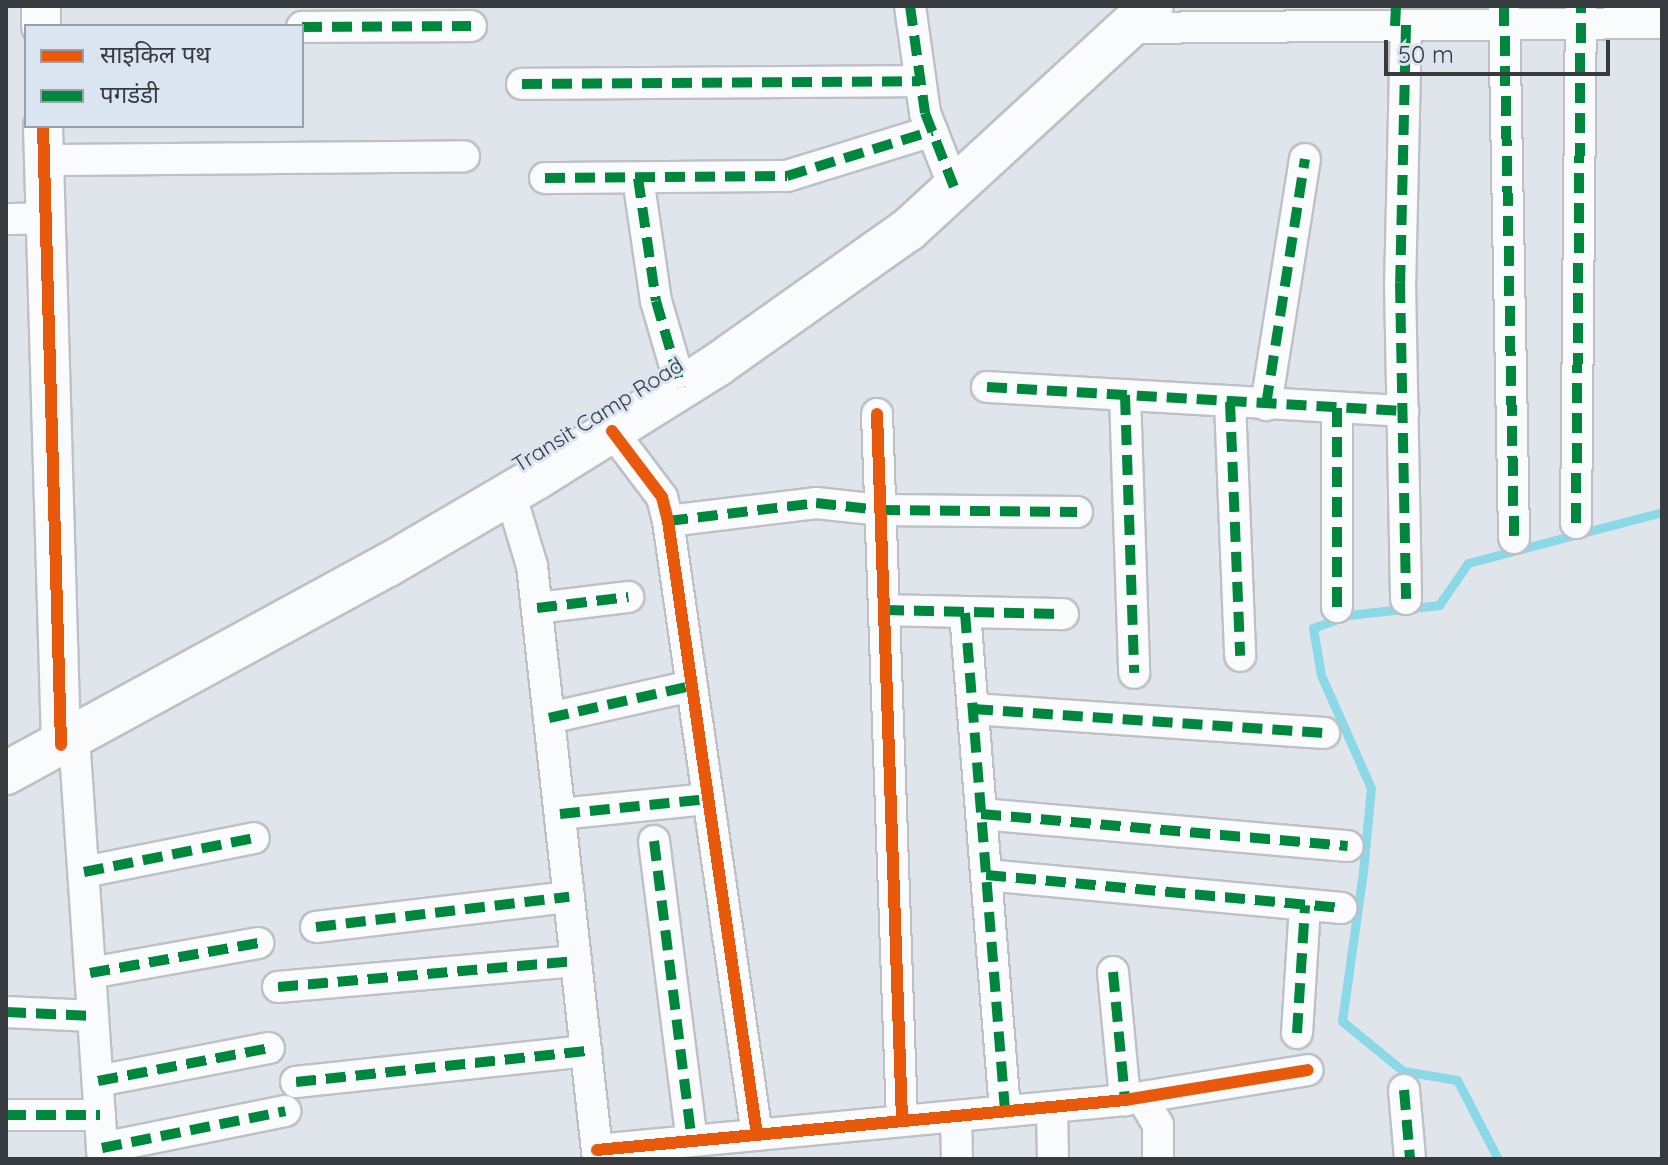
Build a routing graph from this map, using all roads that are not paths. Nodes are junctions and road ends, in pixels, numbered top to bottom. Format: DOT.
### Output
graph roads {
  1 [pos="910,6"];
  2 [pos="1504,15"];
  3 [pos="1580,15"];
  4 [pos="1140,17"];
  5 [pos="1399,19"];
  6 [pos="1662,23"];
  7 [pos="471,26"];
  8 [pos="304,27"];
  9 [pos="920,81"];
  10 [pos="522,84"];
  11 [pos="932,131"];
  12 [pos="43,143"];
  13 [pos="464,156"];
  14 [pos="1305,159"];
  15 [pos="545,178"];
  16 [pos="638,178"];
  17 [pos="954,187"];
  18 [pos="45,218"];
  19 [pos="6,219"];
  20 [pos="681,387"];
  21 [pos="987,387"];
  22 [pos="1125,395"];
  23 [pos="1230,402"];
  24 [pos="1266,405"];
  25 [pos="1337,408"];
  26 [pos="1403,411"];
  27 [pos="877,414"];
  28 [pos="612,431"];
  29 [pos="510,493"];
  30 [pos="880,510"];
  31 [pos="1077,512"];
  32 [pos="668,521"];
  33 [pos="1576,523"];
  34 [pos="1514,538"];
  35 [pos="628,597"];
  36 [pos="1406,599"];
  37 [pos="1337,607"];
  38 [pos="537,608"];
  39 [pos="884,610"];
  40 [pos="965,613"];
  41 [pos="1063,614"];
  42 [pos="1240,656"];
  43 [pos="1134,673"];
  44 [pos="691,686"];
  45 [pos="973,709"];
  46 [pos="549,718"];
  47 [pos="1324,733"];
  48 [pos="68,741"];
  49 [pos="6,773"];
  50 [pos="708,799"];
  51 [pos="560,814"];
  52 [pos="981,814"];
  53 [pos="254,838"];
  54 [pos="654,841"];
  55 [pos="1348,846"];
  56 [pos="84,872"];
  57 [pos="986,875"];
  58 [pos="569,897"];
  59 [pos="1305,905"];
  60 [pos="1341,908"];
  61 [pos="316,927"];
  62 [pos="258,943"];
  63 [pos="576,961"];
  64 [pos="1113,972"];
  65 [pos="90,973"];
  66 [pos="278,987"];
  67 [pos="6,1012"];
  68 [pos="93,1016"];
  69 [pos="1297,1033"];
  70 [pos="269,1048"];
  71 [pos="586,1051"];
  72 [pos="1308,1070"];
  73 [pos="98,1081"];
  74 [pos="296,1082"];
  75 [pos="1404,1090"];
  76 [pos="1134,1099"];
  77 [pos="1052,1107"];
  78 [pos="285,1111"];
  79 [pos="1005,1111"];
  80 [pos="6,1115"];
  81 [pos="100,1115"];
  82 [pos="956,1116"];
  83 [pos="902,1121"];
  84 [pos="692,1141"];
  85 [pos="752,1143"];
  86 [pos="102,1154"];
  87 [pos="597,1155"];
  88 [pos="957,1159"];
  89 [pos="1053,1159"];
  90 [pos="1158,1159"];
  91 [pos="1410,1159"];
  1 -- 9 [label="street"];
  2 -- 3 [label="street"];
  2 -- 5 [label="street"];
  2 -- 34 [label="street"];
  3 -- 6 [label="street"];
  3 -- 33 [label="street"];
  4 -- 5 [label="street"];
  4 -- 17 [label="main road, Transit Camp Road"];
  5 -- 26 [label="street"];
  7 -- 8 [label="street"];
  9 -- 10 [label="street"];
  9 -- 11 [label="street"];
  11 -- 16 [label="street"];
  11 -- 17 [label="street"];
  12 -- 13 [label="street"];
  12 -- 18 [label="street"];
  14 -- 24 [label="street"];
  15 -- 16 [label="street"];
  16 -- 20 [label="street"];
  17 -- 20 [label="main road, Transit Camp Road"];
  18 -- 19 [label="street"];
  18 -- 48 [label="street"];
  20 -- 28 [label="main road, Transit Camp Road"];
  21 -- 22 [label="street"];
  22 -- 23 [label="street"];
  22 -- 43 [label="street"];
  23 -- 24 [label="street"];
  23 -- 42 [label="street"];
  24 -- 25 [label="street"];
  25 -- 26 [label="street"];
  25 -- 37 [label="street"];
  26 -- 36 [label="street"];
  27 -- 30 [label="street"];
  28 -- 29 [label="main road, Transit Camp Road"];
  28 -- 32 [label="street"];
  29 -- 38 [label="street"];
  29 -- 48 [label="main road, Transit Camp Road"];
  30 -- 31 [label="street"];
  30 -- 32 [label="street"];
  30 -- 39 [label="street"];
  32 -- 44 [label="street"];
  35 -- 38 [label="street"];
  38 -- 46 [label="street"];
  39 -- 40 [label="street"];
  39 -- 83 [label="street"];
  40 -- 41 [label="street"];
  40 -- 45 [label="street"];
  44 -- 46 [label="street"];
  44 -- 50 [label="street"];
  45 -- 47 [label="street"];
  45 -- 52 [label="street"];
  46 -- 51 [label="street"];
  48 -- 49 [label="main road, Transit Camp Road"];
  48 -- 56 [label="street"];
  50 -- 51 [label="street"];
  50 -- 85 [label="street"];
  51 -- 58 [label="street"];
  52 -- 55 [label="street"];
  52 -- 57 [label="street"];
  53 -- 56 [label="street"];
  54 -- 84 [label="street"];
  56 -- 65 [label="street"];
  57 -- 59 [label="street"];
  57 -- 79 [label="street"];
  58 -- 61 [label="street"];
  58 -- 63 [label="street"];
  59 -- 60 [label="street"];
  59 -- 69 [label="street"];
  62 -- 65 [label="street"];
  63 -- 66 [label="street"];
  63 -- 71 [label="street"];
  64 -- 76 [label="street"];
  65 -- 68 [label="street"];
  67 -- 68 [label="street"];
  68 -- 73 [label="street"];
  70 -- 73 [label="street"];
  71 -- 74 [label="street"];
  71 -- 87 [label="street"];
  72 -- 76 [label="street"];
  73 -- 81 [label="street"];
  75 -- 91 [label="street"];
  76 -- 77 [label="street"];
  76 -- 90 [label="street"];
  77 -- 79 [label="street"];
  77 -- 89 [label="street"];
  78 -- 86 [label="street"];
  79 -- 82 [label="street"];
  80 -- 81 [label="street"];
  81 -- 86 [label="street"];
  82 -- 83 [label="street"];
  82 -- 88 [label="street"];
  83 -- 85 [label="street"];
  84 -- 85 [label="street"];
  84 -- 87 [label="street"];
}
